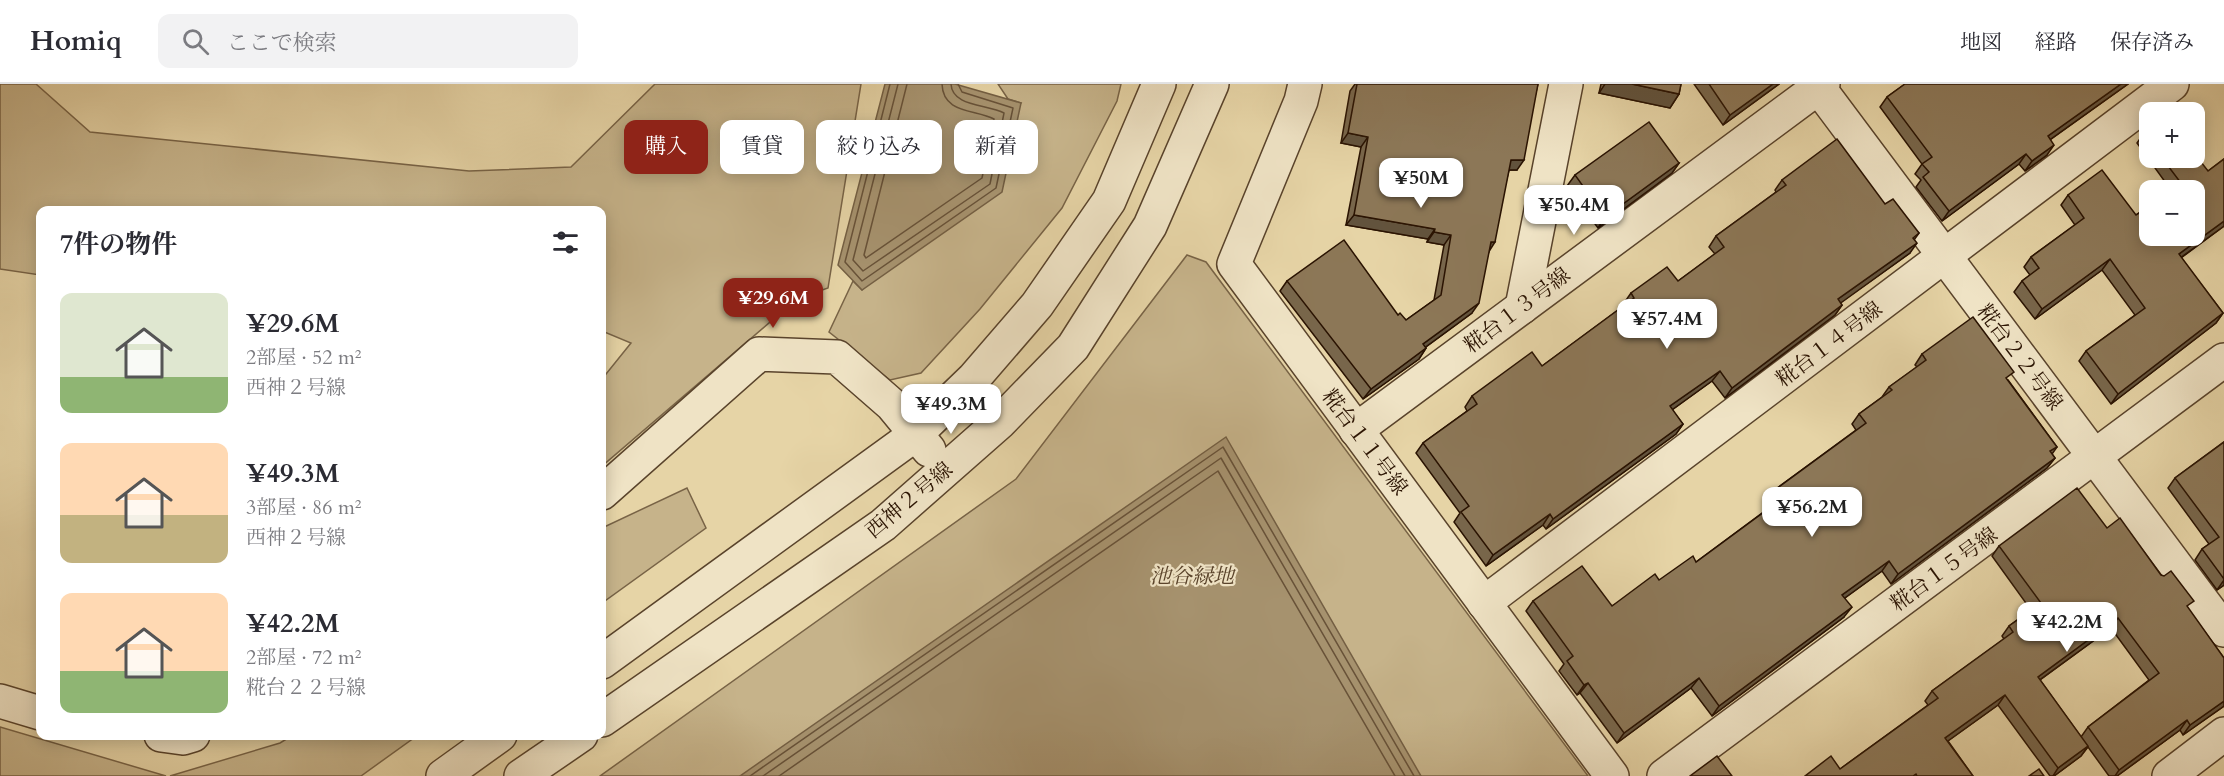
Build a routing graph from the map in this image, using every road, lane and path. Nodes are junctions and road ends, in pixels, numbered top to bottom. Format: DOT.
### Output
graph roads {
  1 [pos="1159,84"];
  2 [pos="1212,84"];
  3 [pos="1305,84"];
  4 [pos="1566,84"];
  5 [pos="2172,84"];
  6 [pos="1819,85"];
  7 [pos="1945,257"];
  8 [pos="1522,307"];
  9 [pos="2224,360"];
  10 [pos="1356,430"];
  11 [pos="916,434"];
  12 [pos="2095,458"];
  13 [pos="946,469"];
  14 [pos="606,489"];
  15 [pos="1484,603"];
  16 [pos="2224,630"];
  17 [pos="606,659"];
  18 [pos="0,701"];
  19 [pos="36,712"];
  20 [pos="606,717"];
  21 [pos="2224,734"];
  22 [pos="493,740"];
  23 [pos="573,740"];
  24 [pos="443,776"];
  25 [pos="521,776"];
  26 [pos="1612,776"];
  27 [pos="1664,776"];
  28 [pos="2169,776"];
  1 -- 11 [label="street"];
  2 -- 13 [label="street, 西神２号線"];
  3 -- 10 [label="street, 糀台１１号線"];
  4 -- 8 [label="street"];
  5 -- 7 [label="street, 糀台１４号線"];
  6 -- 7 [label="street, 糀台２２号線"];
  6 -- 8 [label="street, 糀台１３号線"];
  7 -- 12 [label="street, 糀台２２号線"];
  7 -- 15 [label="street, 糀台１４号線"];
  8 -- 10 [label="street, 糀台１３号線"];
  9 -- 12 [label="street, 糀台１５号線"];
  10 -- 15 [label="street, 糀台１１号線"];
  11 -- 13 [label="street"];
  11 -- 14 [label="street"];
  11 -- 17 [label="street"];
  12 -- 16 [label="street, 糀台２２号線"];
  12 -- 27 [label="street, 糀台１５号線"];
  13 -- 20 [label="street, 西神２号線"];
  15 -- 26 [label="street, 糀台１１号線"];
  18 -- 19 [label="street"];
  21 -- 28 [label="street"];
  22 -- 24 [label="street"];
  23 -- 25 [label="street"];
}
